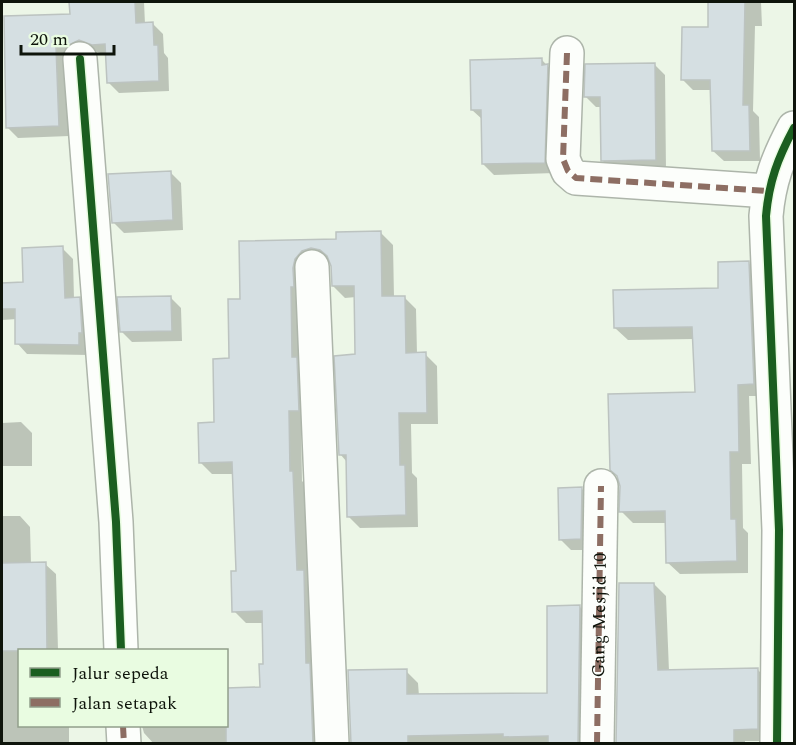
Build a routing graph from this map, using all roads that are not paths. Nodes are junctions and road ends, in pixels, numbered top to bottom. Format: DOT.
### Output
graph roads {
  1 [pos="567,53"];
  2 [pos="80,59"];
  3 [pos="795,128"];
  4 [pos="768,191"];
  5 [pos="312,267"];
  6 [pos="601,486"];
  7 [pos="121,649"];
  8 [pos="123,727"];
  9 [pos="124,744"];
  10 [pos="332,744"];
  11 [pos="597,744"];
  12 [pos="777,744"];
  1 -- 4 [label="street"];
  2 -- 7 [label="street"];
  3 -- 4 [label="street"];
  4 -- 12 [label="street"];
  5 -- 10 [label="street"];
  6 -- 11 [label="street, Gang Mesjid 10"];
  8 -- 9 [label="street"];
}
